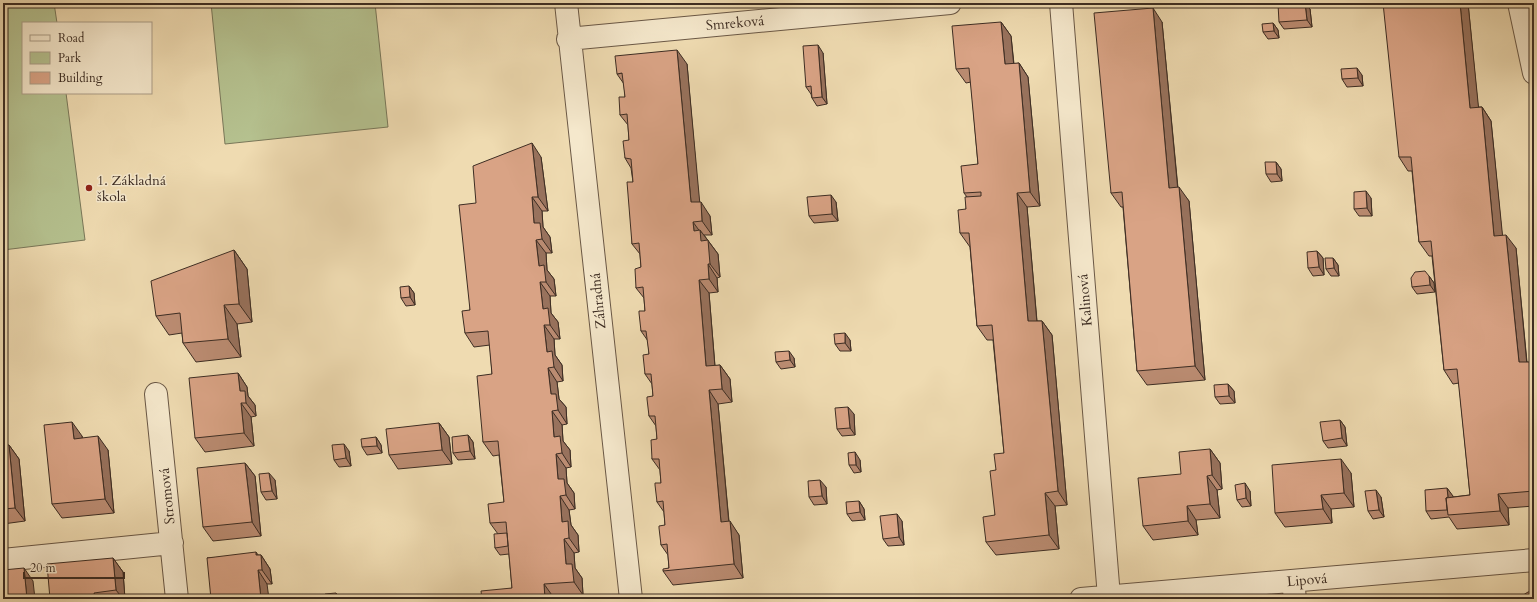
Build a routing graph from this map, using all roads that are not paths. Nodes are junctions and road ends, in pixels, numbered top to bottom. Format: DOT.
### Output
graph roads {
  1 [pos="566,3"];
  2 [pos="950,3"];
  3 [pos="1061,3"];
  4 [pos="1519,3"];
  5 [pos="568,39"];
  6 [pos="1534,73"];
  7 [pos="156,394"];
  8 [pos="172,543"];
  9 [pos="3,560"];
  10 [pos="1534,560"];
  11 [pos="1294,590"];
  12 [pos="1109,596"];
  13 [pos="177,599"];
  14 [pos="631,599"];
  15 [pos="1081,599"];
  1 -- 5 [label="street, Záhradná"];
  2 -- 5 [label="street, Smreková"];
  3 -- 12 [label="street, Kalinová"];
  4 -- 6 [label="street"];
  5 -- 14 [label="street, Záhradná"];
  7 -- 8 [label="street, Stromová"];
  8 -- 9 [label="street"];
  8 -- 13 [label="street, Stromová"];
  10 -- 11 [label="street, Lipová"];
  11 -- 12 [label="street, Lipová"];
  12 -- 15 [label="street, Lipová"];
}
